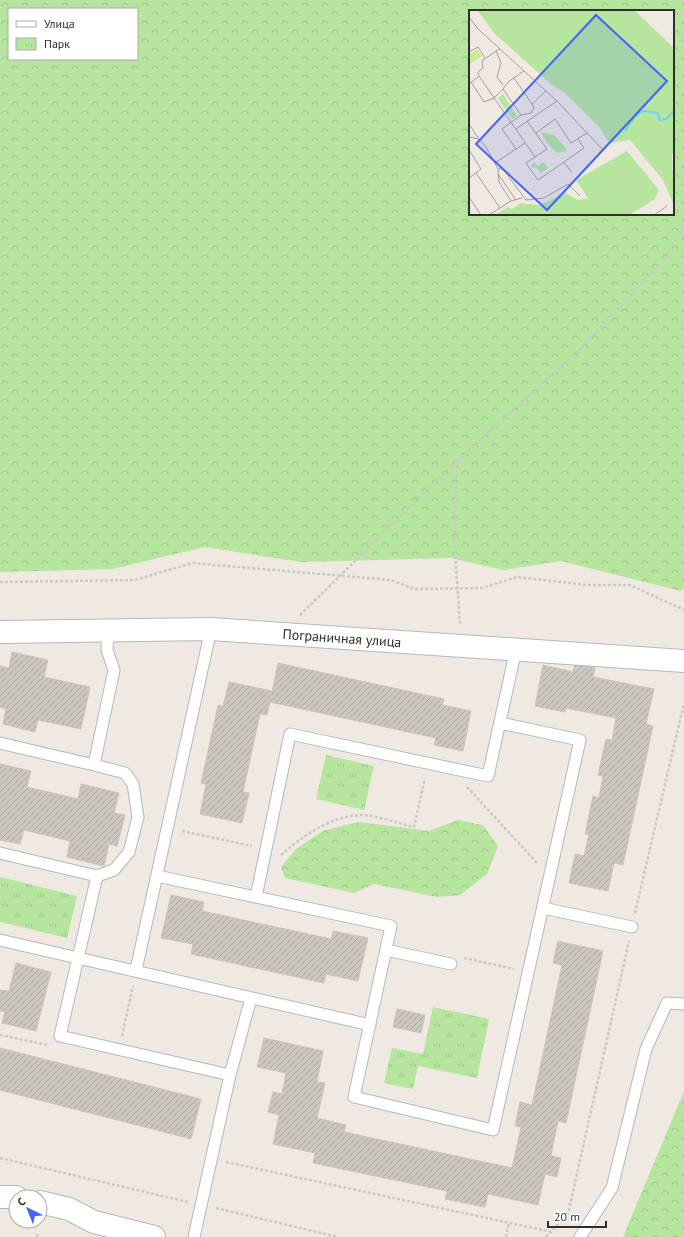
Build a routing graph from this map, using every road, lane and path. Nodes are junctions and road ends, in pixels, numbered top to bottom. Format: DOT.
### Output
graph roads {
  1 [pos="684,226"];
  2 [pos="457,461"];
  3 [pos="340,576"];
  4 [pos="0,582"];
  5 [pos="457,588"];
  6 [pos="684,610"];
  7 [pos="211,629"];
  8 [pos="108,630"];
  9 [pos="0,632"];
  10 [pos="282,634"];
  11 [pos="462,646"];
  12 [pos="516,649"];
  13 [pos="684,661"];
  14 [pos="684,703"];
  15 [pos="500,723"];
  16 [pos="0,743"];
  17 [pos="428,764"];
  18 [pos="94,765"];
  19 [pos="449,768"];
  20 [pos="167,828"];
  21 [pos="266,849"];
  22 [pos="0,853"];
  23 [pos="97,876"];
  24 [pos="157,876"];
  25 [pos="549,877"];
  26 [pos="259,882"];
  27 [pos="256,897"];
  28 [pos="543,908"];
  29 [pos="632,927"];
  30 [pos="0,940"];
  31 [pos="386,950"];
  32 [pos="77,958"];
  33 [pos="452,964"];
  34 [pos="136,970"];
  35 [pos="528,972"];
  36 [pos="251,998"];
  37 [pos="684,1004"];
  38 [pos="370,1025"];
  39 [pos="0,1035"];
  40 [pos="60,1036"];
  41 [pos="119,1050"];
  42 [pos="230,1075"];
  43 [pos="0,1158"];
  44 [pos="212,1159"];
  45 [pos="48,1204"];
  46 [pos="202,1205"];
  47 [pos="510,1223"];
  48 [pos="38,1232"];
  49 [pos="552,1232"];
  50 [pos="37,1237"];
  51 [pos="154,1237"];
  52 [pos="194,1237"];
  53 [pos="338,1237"];
  54 [pos="506,1237"];
  55 [pos="546,1237"];
  56 [pos="580,1237"];
  1 -- 2 [label="path"];
  2 -- 3 [label="path"];
  2 -- 5 [label="path"];
  3 -- 4 [label="path"];
  3 -- 5 [label="path"];
  3 -- 10 [label="path"];
  5 -- 6 [label="path"];
  5 -- 11 [label="path"];
  7 -- 8 [label="street, Пограничная улица"];
  7 -- 10 [label="street, Пограничная улица"];
  7 -- 20 [label="lane"];
  8 -- 9 [label="street, Пограничная улица"];
  8 -- 18 [label="lane"];
  10 -- 11 [label="street, Пограничная улица"];
  11 -- 12 [label="street, Пограничная улица"];
  12 -- 13 [label="street, Пограничная улица"];
  12 -- 15 [label="lane"];
  14 -- 29 [label="path"];
  15 -- 19 [label="lane"];
  15 -- 25 [label="lane"];
  16 -- 18 [label="lane"];
  17 -- 19 [label="lane"];
  17 -- 21 [label="lane"];
  17 -- 26 [label="path"];
  18 -- 23 [label="lane"];
  19 -- 25 [label="path"];
  20 -- 21 [label="path"];
  20 -- 24 [label="lane"];
  21 -- 26 [label="lane"];
  22 -- 23 [label="lane"];
  23 -- 32 [label="lane"];
  24 -- 27 [label="lane"];
  24 -- 34 [label="lane"];
  25 -- 28 [label="lane"];
  26 -- 27 [label="lane"];
  27 -- 31 [label="lane"];
  28 -- 29 [label="lane"];
  28 -- 35 [label="lane"];
  29 -- 49 [label="path"];
  30 -- 32 [label="lane"];
  31 -- 33 [label="lane"];
  31 -- 38 [label="lane"];
  32 -- 34 [label="lane"];
  32 -- 40 [label="lane"];
  33 -- 35 [label="path"];
  34 -- 36 [label="lane"];
  34 -- 41 [label="path"];
  35 -- 38 [label="lane"];
  36 -- 38 [label="lane"];
  36 -- 42 [label="lane"];
  37 -- 56 [label="lane"];
  39 -- 40 [label="path"];
  40 -- 41 [label="lane"];
  41 -- 42 [label="lane"];
  42 -- 44 [label="lane"];
  43 -- 46 [label="path"];
  44 -- 46 [label="lane"];
  44 -- 47 [label="path"];
  45 -- 51 [label="street"];
  46 -- 52 [label="lane"];
  46 -- 53 [label="path"];
  47 -- 49 [label="path"];
  47 -- 54 [label="path"];
  48 -- 50 [label="path"];
  49 -- 55 [label="path"];
}
